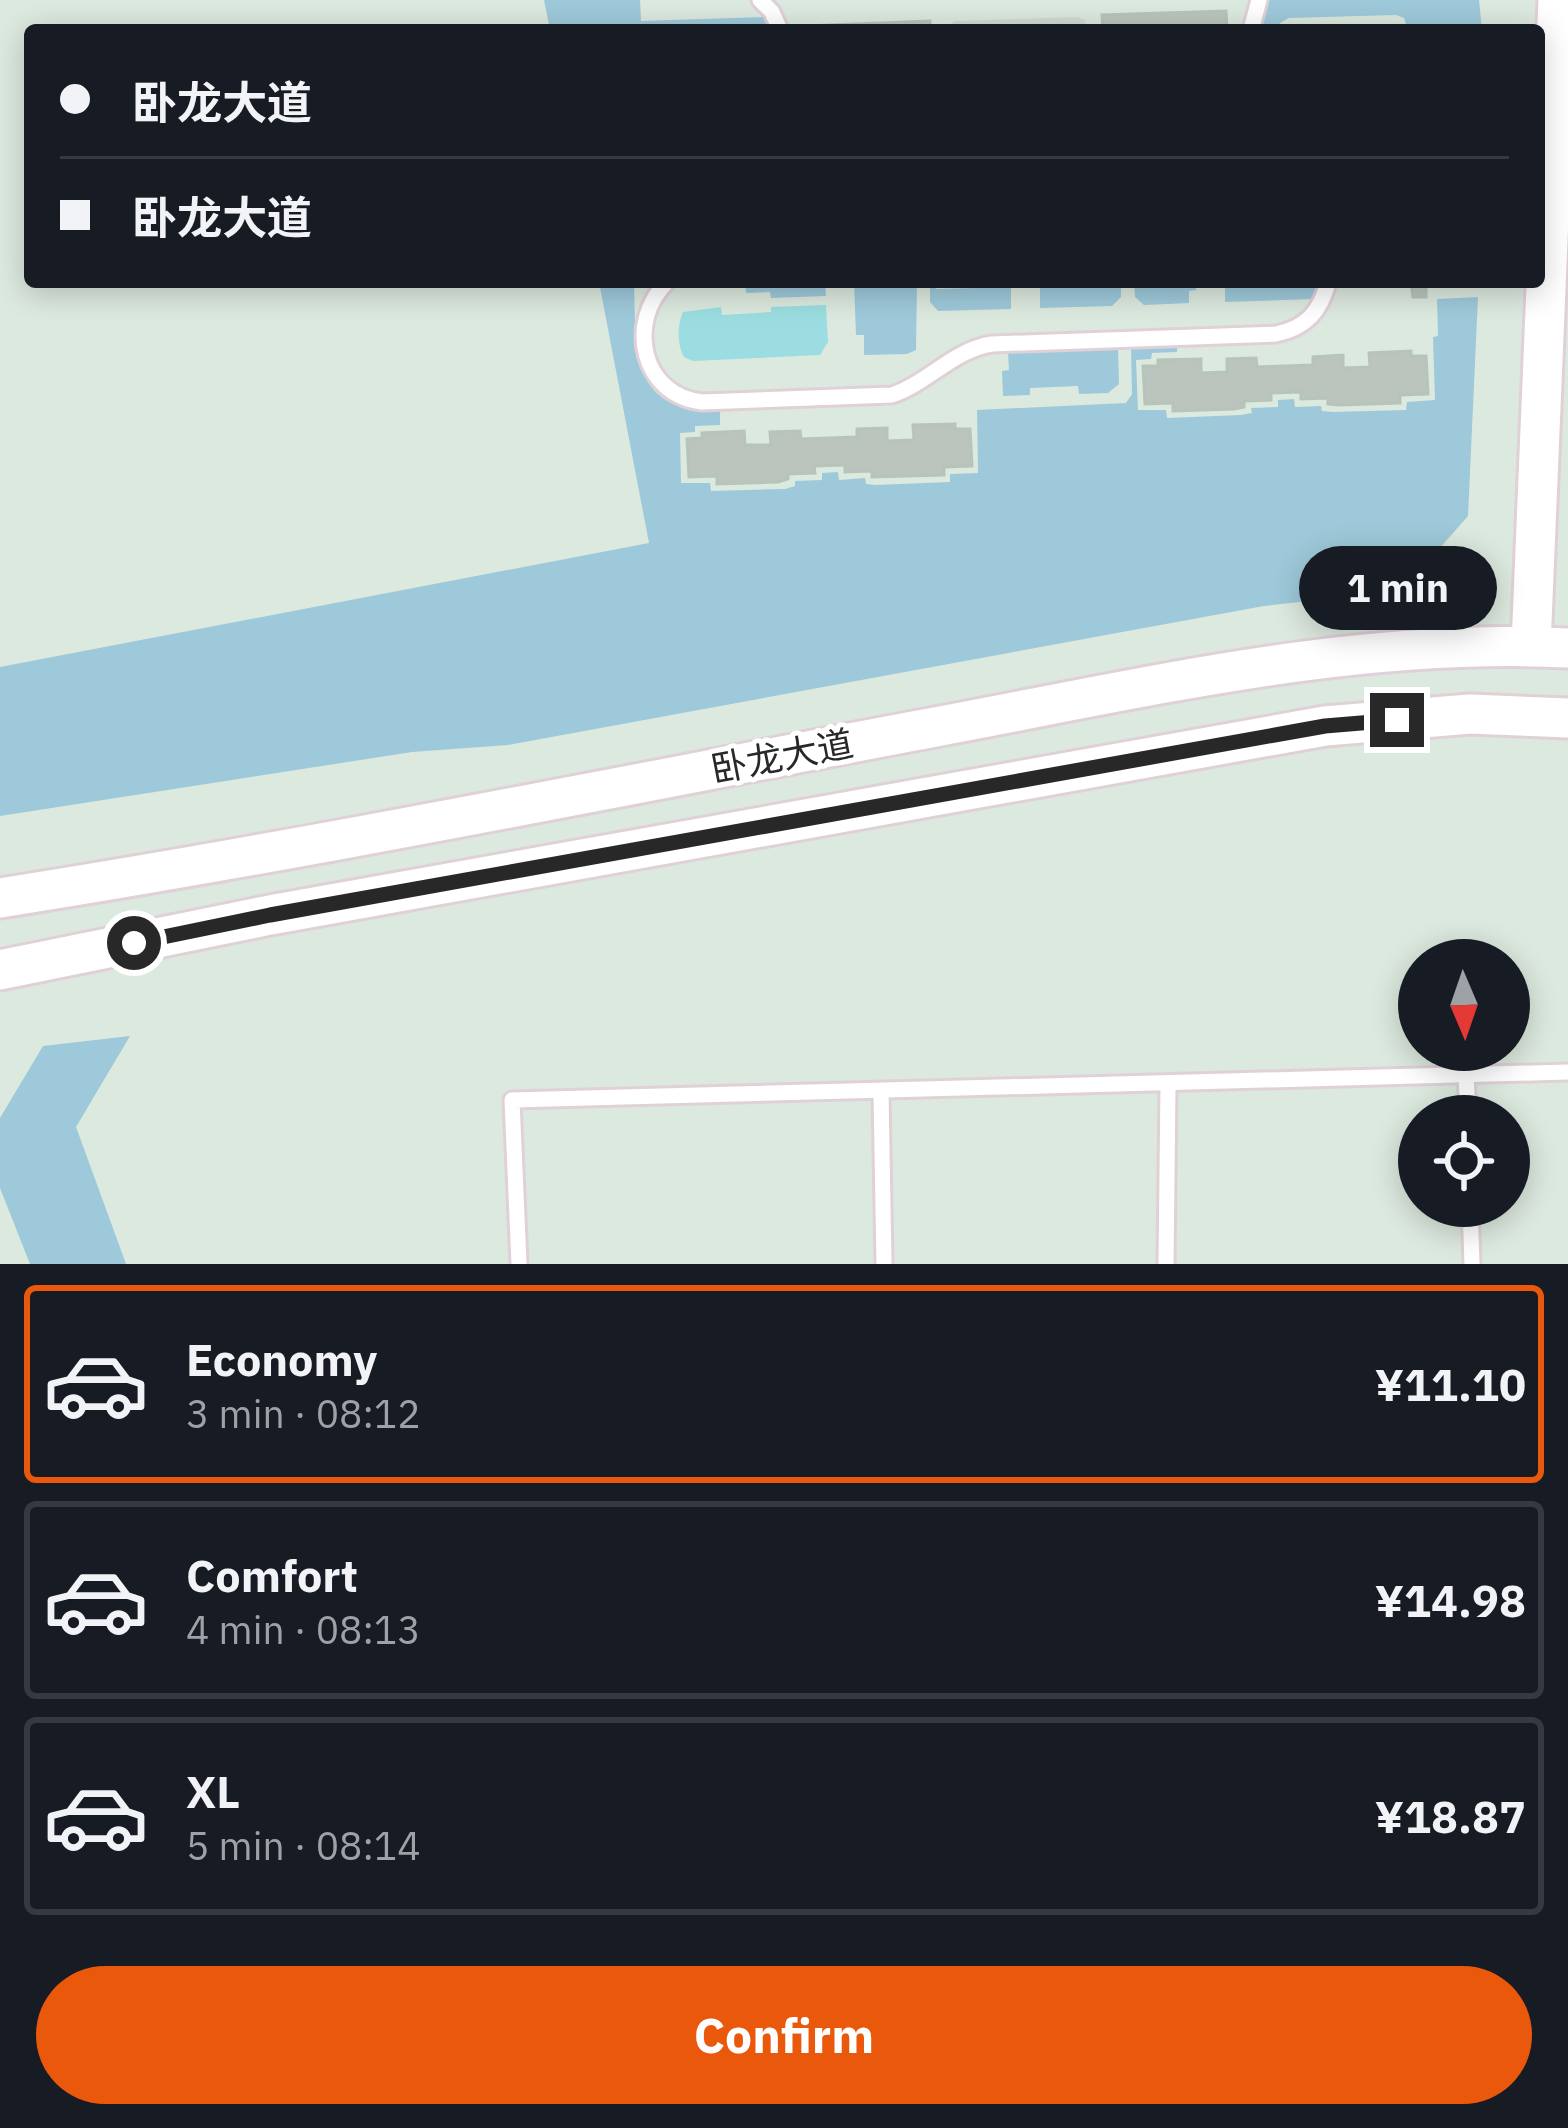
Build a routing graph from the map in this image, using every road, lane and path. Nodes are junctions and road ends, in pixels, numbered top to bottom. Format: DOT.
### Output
graph roads {
  1 [pos="760,0"];
  2 [pos="1558,0"];
  3 [pos="778,24"];
  4 [pos="663,288"];
  5 [pos="1326,288"];
  6 [pos="1550,647"];
  7 [pos="1568,718"];
  8 [pos="6,895"];
  9 [pos="44,961"];
  10 [pos="0,970"];
  11 [pos="0,995"];
  12 [pos="1568,1072"];
  13 [pos="1466,1074"];
  14 [pos="1168,1084"];
  15 [pos="881,1093"];
  16 [pos="1467,1095"];
  17 [pos="1471,1227"];
  18 [pos="519,1264"];
  19 [pos="884,1264"];
  20 [pos="1166,1264"];
  21 [pos="1472,1264"];
  1 -- 3 [label="lane"];
  2 -- 6 [label="main road"];
  4 -- 5 [label="lane"];
  6 -- 8 [label="main road, 卧龙大道"];
  7 -- 9 [label="main road, 卧龙大道"];
  9 -- 10 [label="main road, 卧龙大道"];
  9 -- 11 [label="main road"];
  12 -- 13 [label="lane"];
  13 -- 14 [label="lane"];
  13 -- 16 [label="lane"];
  14 -- 15 [label="lane"];
  14 -- 20 [label="lane"];
  15 -- 18 [label="lane"];
  15 -- 19 [label="lane"];
  17 -- 21 [label="lane"];
}
